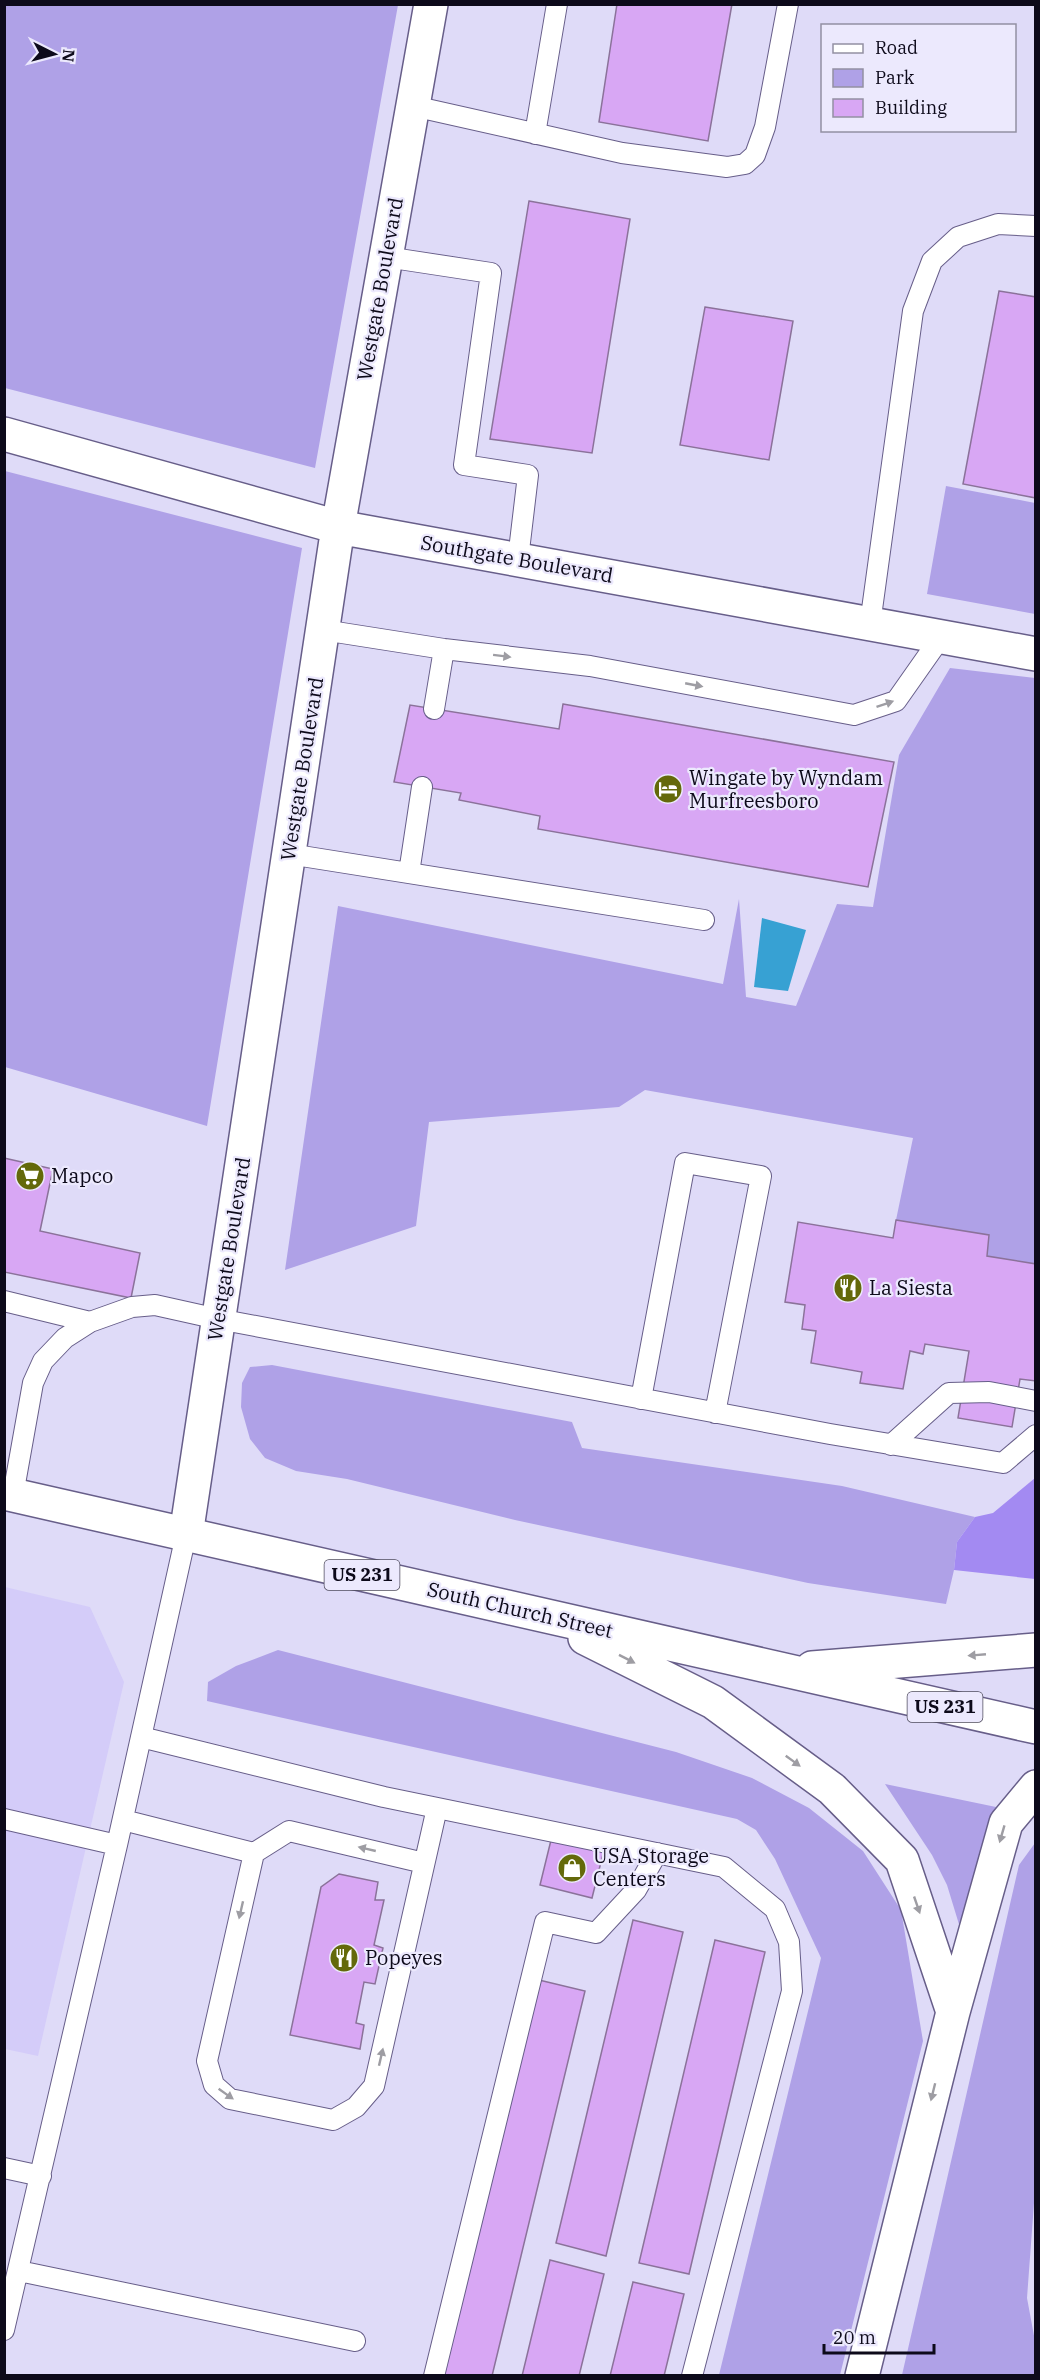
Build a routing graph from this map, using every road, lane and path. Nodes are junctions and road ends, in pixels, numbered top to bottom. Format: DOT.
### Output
graph roads {
  1 [pos="431,4"];
  2 [pos="556,4"];
  3 [pos="788,4"];
  4 [pos="413,106"];
  5 [pos="535,134"];
  6 [pos="1035,226"];
  7 [pos="386,257"];
  8 [pos="4,434"];
  9 [pos="338,527"];
  10 [pos="518,560"];
  11 [pos="870,624"];
  12 [pos="323,630"];
  13 [pos="941,637"];
  14 [pos="444,649"];
  15 [pos="1035,654"];
  16 [pos="434,709"];
  17 [pos="422,787"];
  18 [pos="289,854"];
  19 [pos="409,873"];
  20 [pos="704,920"];
  21 [pos="4,1301"];
  22 [pos="218,1319"];
  23 [pos="90,1322"];
  24 [pos="641,1399"];
  25 [pos="1035,1401"];
  26 [pos="715,1413"];
  27 [pos="1035,1435"];
  28 [pos="891,1445"];
  29 [pos="9,1494"];
  30 [pos="186,1535"];
  31 [pos="537,1614"];
  32 [pos="1035,1650"];
  33 [pos="784,1670"];
  34 [pos="1035,1727"];
  35 [pos="141,1737"];
  36 [pos="1035,1787"];
  37 [pos="437,1808"];
  38 [pos="4,1819"];
  39 [pos="123,1820"];
  40 [pos="117,1845"];
  41 [pos="254,1853"];
  42 [pos="657,1853"];
  43 [pos="424,1863"];
  44 [pos="953,2012"];
  45 [pos="4,2168"];
  46 [pos="41,2176"];
  47 [pos="19,2271"];
  48 [pos="4,2330"];
  49 [pos="356,2341"];
  50 [pos="434,2376"];
  51 [pos="692,2376"];
  52 [pos="862,2376"];
  1 -- 4 [label="main road, Westgate Boulevard"];
  2 -- 5 [label="lane"];
  3 -- 5 [label="lane"];
  4 -- 5 [label="lane"];
  4 -- 7 [label="main road, Westgate Boulevard"];
  6 -- 11 [label="lane"];
  7 -- 9 [label="main road, Westgate Boulevard"];
  7 -- 10 [label="lane"];
  8 -- 9 [label="main road, Southgate Boulevard"];
  9 -- 10 [label="main road, Southgate Boulevard"];
  9 -- 12 [label="main road, Westgate Boulevard"];
  10 -- 11 [label="main road, Southgate Boulevard"];
  11 -- 13 [label="main road, Southgate Boulevard"];
  12 -- 14 [label="lane"];
  12 -- 18 [label="main road, Westgate Boulevard"];
  14 -- 13 [label="lane, one-way"];
  13 -- 15 [label="main road, Southgate Boulevard"];
  14 -- 16 [label="lane"];
  17 -- 19 [label="lane"];
  18 -- 19 [label="lane"];
  18 -- 22 [label="main road, Westgate Boulevard"];
  19 -- 20 [label="lane"];
  21 -- 23 [label="lane"];
  22 -- 23 [label="lane"];
  22 -- 24 [label="lane"];
  22 -- 30 [label="main road, Westgate Boulevard"];
  23 -- 29 [label="lane"];
  24 -- 26 [label="lane"];
  24 -- 26 [label="lane"];
  25 -- 28 [label="lane"];
  26 -- 28 [label="lane"];
  27 -- 28 [label="lane"];
  29 -- 30 [label="main road, South Church Street / US 231"];
  30 -- 31 [label="main road, South Church Street / US 231"];
  30 -- 35 [label="lane"];
  31 -- 33 [label="main road, South Church Street / US 231"];
  31 -- 44 [label="main road, one-way"];
  32 -- 33 [label="main road, one-way"];
  33 -- 34 [label="main road, South Church Street / US 231"];
  35 -- 37 [label="lane"];
  35 -- 39 [label="lane"];
  36 -- 44 [label="main road, one-way"];
  37 -- 42 [label="lane"];
  37 -- 43 [label="lane"];
  38 -- 40 [label="lane"];
  39 -- 40 [label="lane"];
  39 -- 41 [label="lane"];
  40 -- 46 [label="lane"];
  43 -- 41 [label="lane, one-way"];
  41 -- 43 [label="lane, one-way"];
  42 -- 50 [label="lane"];
  42 -- 51 [label="lane"];
  44 -- 52 [label="main road, one-way"];
  45 -- 46 [label="lane"];
  46 -- 47 [label="lane"];
  47 -- 48 [label="lane"];
  47 -- 49 [label="lane"];
}
